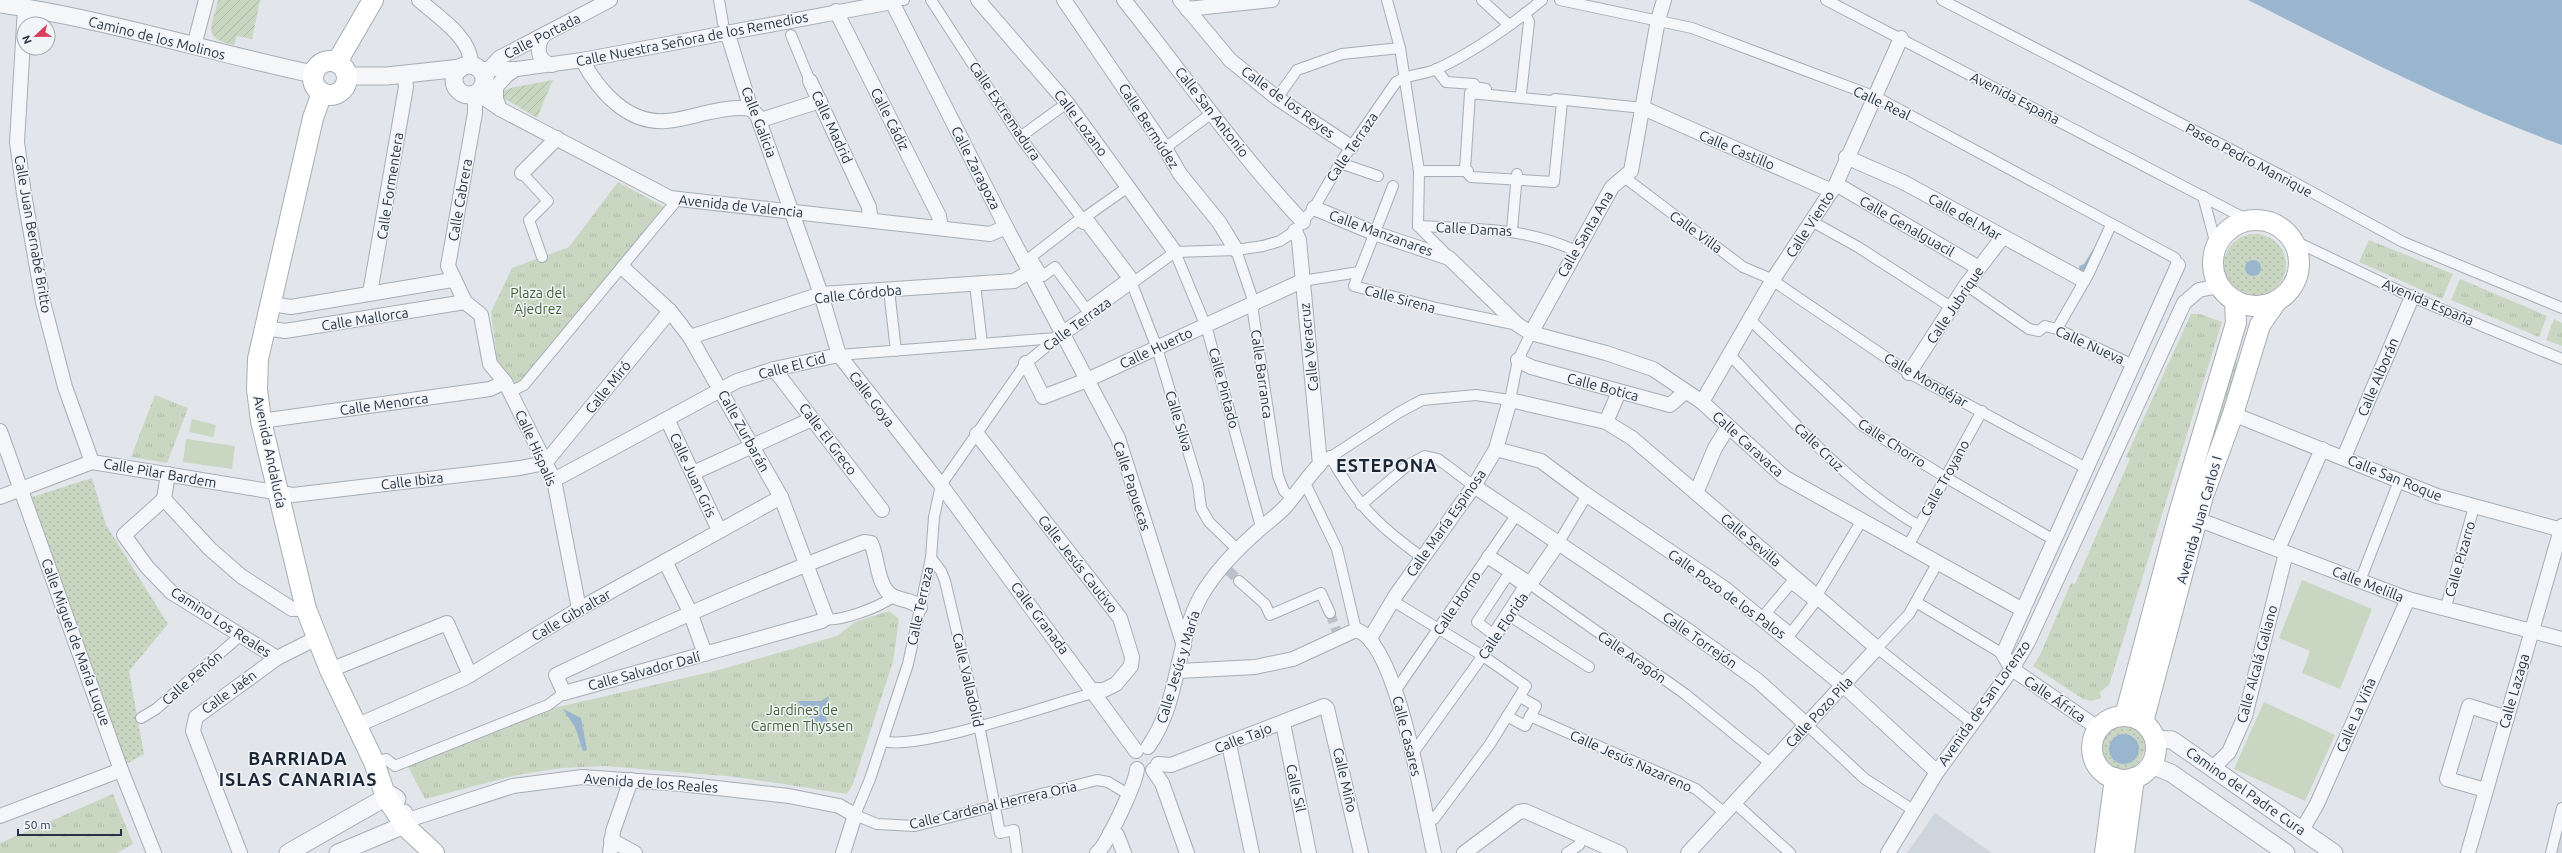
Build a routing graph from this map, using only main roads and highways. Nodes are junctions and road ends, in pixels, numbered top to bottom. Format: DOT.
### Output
graph roads {
  1 [pos="373,0"];
  2 [pos="342,69"];
  3 [pos="322,93"];
  4 [pos="2234,302"];
  5 [pos="2276,302"];
  6 [pos="2125,716"];
  7 [pos="2143,722"];
  8 [pos="2115,778"];
  9 [pos="2134,778"];
  10 [pos="434,853"];
  11 [pos="2105,853"];
  12 [pos="2124,853"];
  1 -- 2 [label="main road"];
  2 -- 3 [label="main road"];
  2 -- 3 [label="main road"];
  3 -- 10 [label="main road, Avenida Andalucía"];
  4 -- 5 [label="main road"];
  4 -- 5 [label="main road"];
  4 -- 6 [label="main road, Avenida Juan Carlos I"];
  5 -- 7 [label="main road, Avenida Juan Carlos I"];
  6 -- 7 [label="main road"];
  6 -- 8 [label="main road"];
  7 -- 9 [label="main road"];
  8 -- 9 [label="main road"];
  8 -- 11 [label="main road"];
  9 -- 12 [label="main road"];
}
